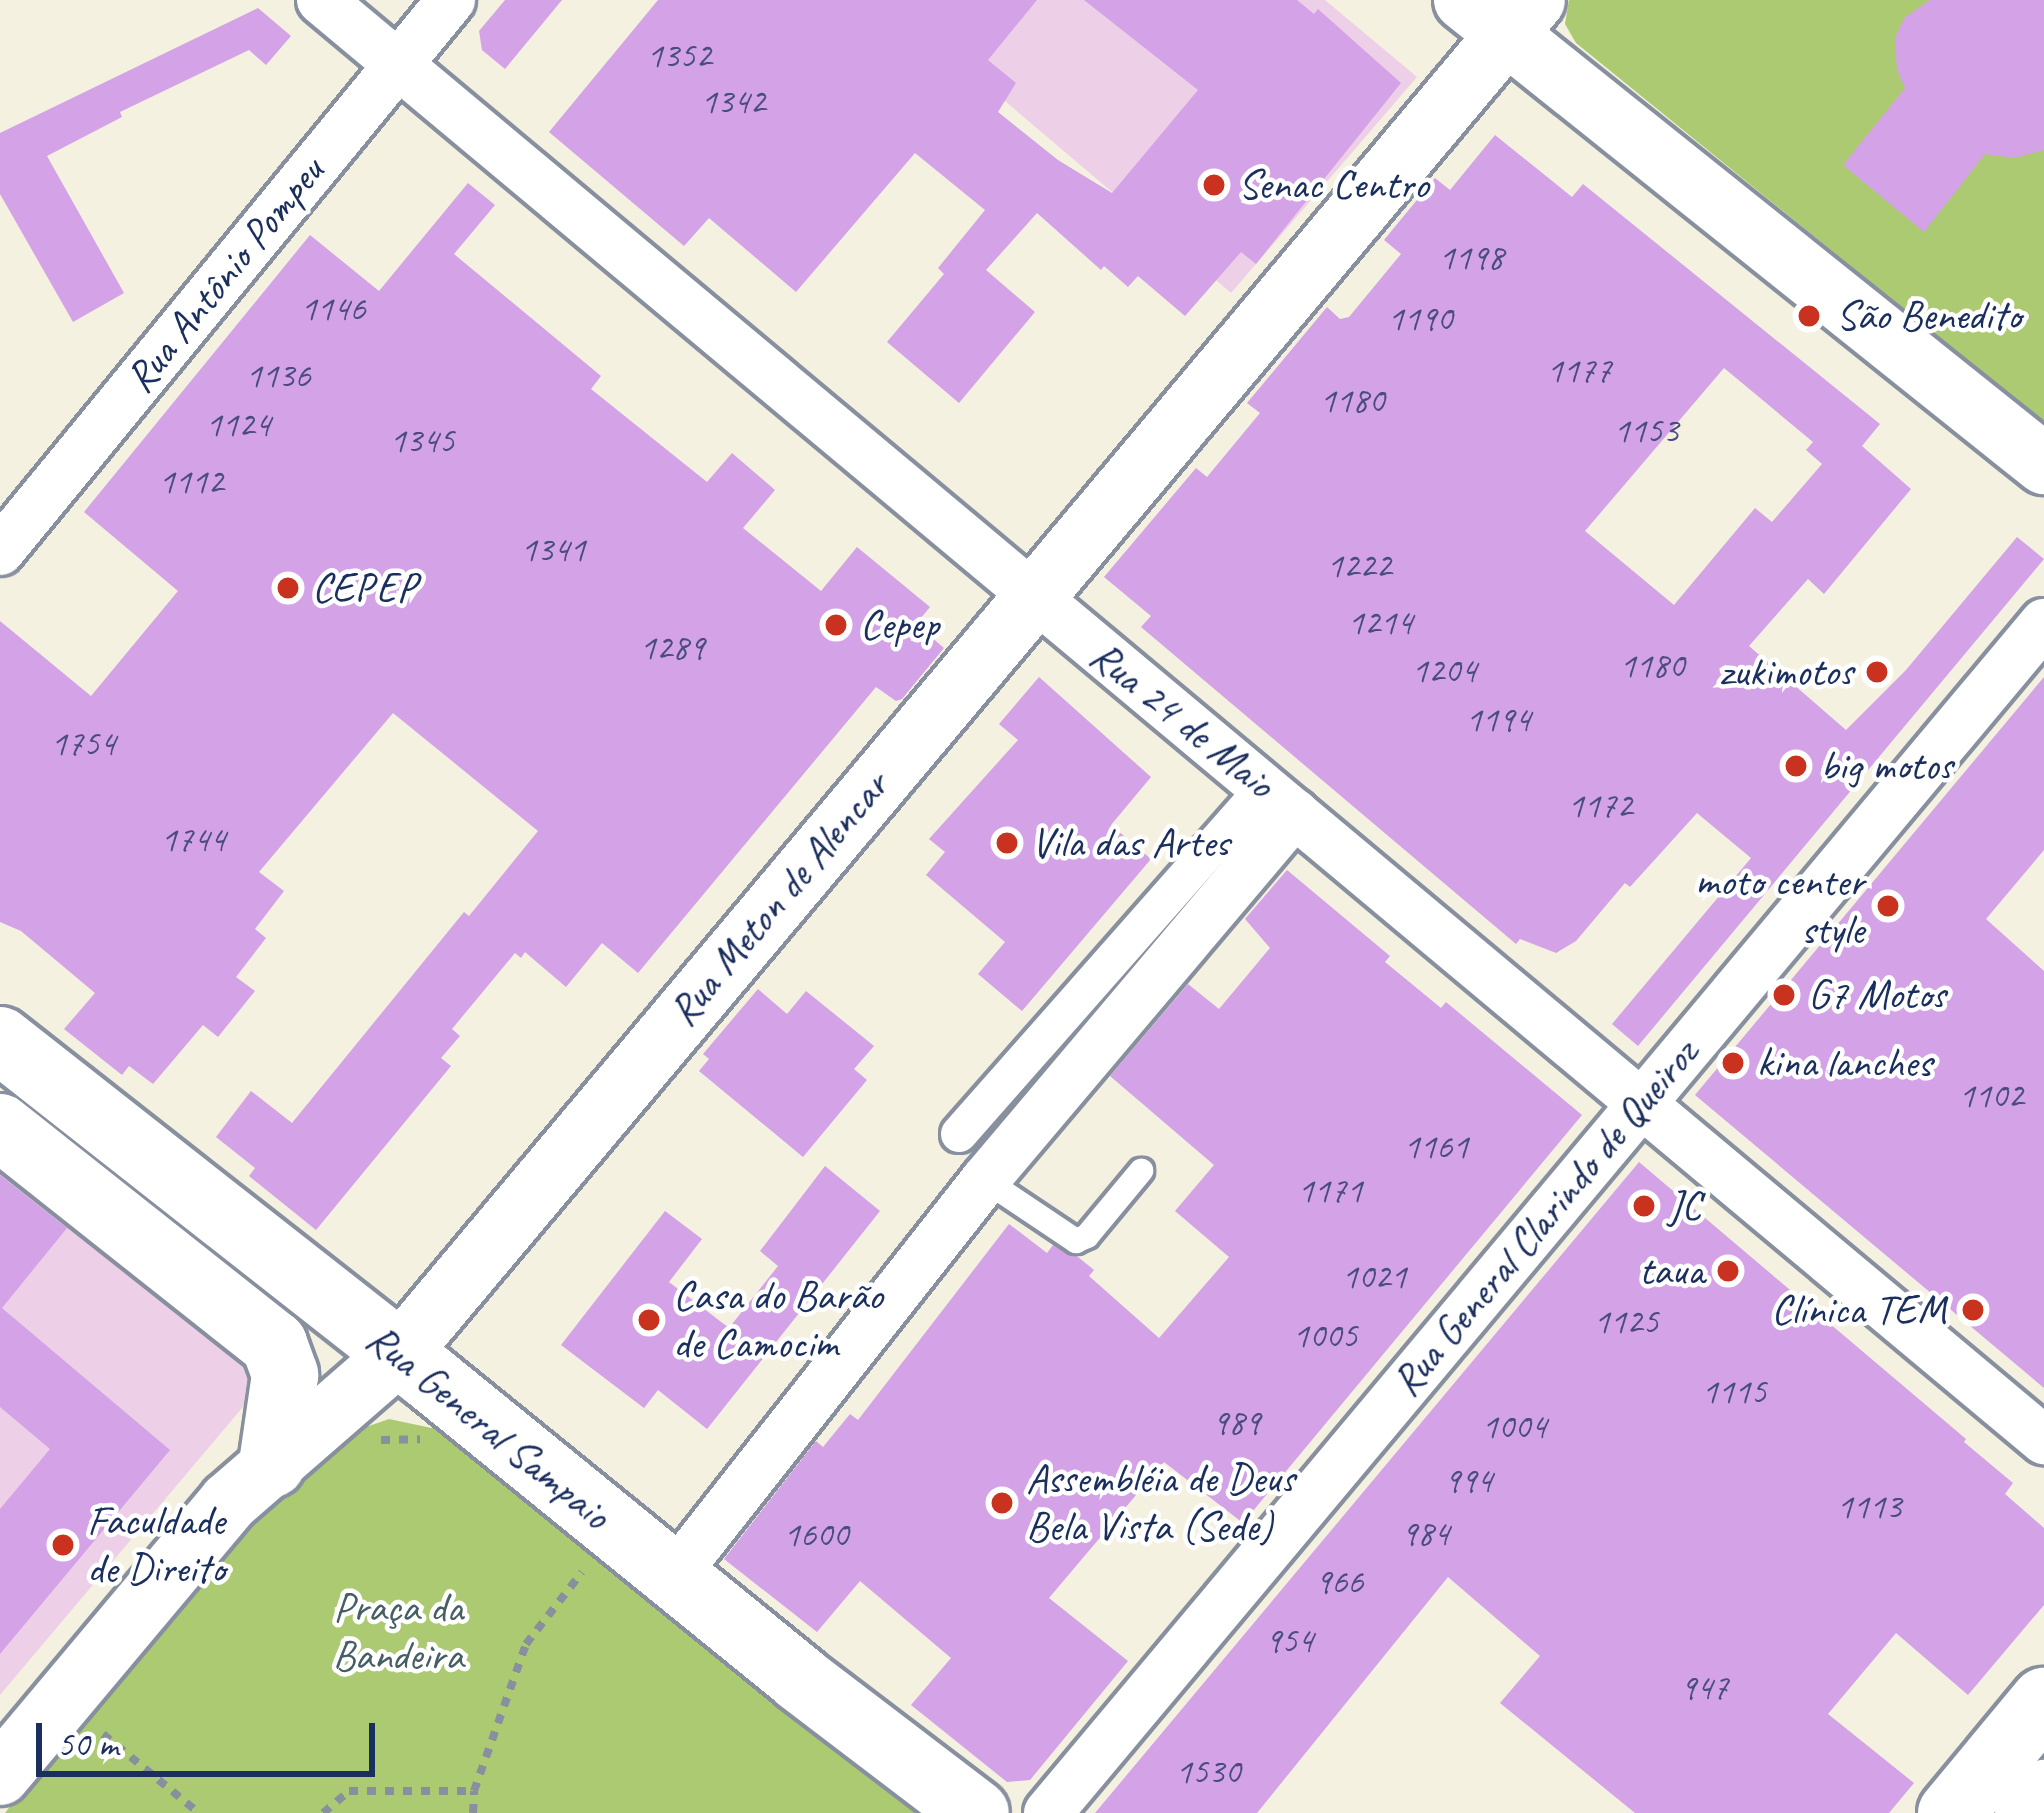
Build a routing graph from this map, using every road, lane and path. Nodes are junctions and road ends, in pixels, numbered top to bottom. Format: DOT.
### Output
graph roads {
  1 [pos="322,0"];
  2 [pos="451,0"];
  3 [pos="1502,11"];
  4 [pos="397,63"];
  5 [pos="2044,464"];
  6 [pos="0,551"];
  7 [pos="1033,596"];
  8 [pos="2044,623"];
  9 [pos="1280,800"];
  10 [pos="0,1040"];
  11 [pos="1639,1105"];
  12 [pos="0,1127"];
  13 [pos="959,1134"];
  14 [pos="1141,1171"];
  15 [pos="985,1180"];
  16 [pos="399,1354"];
  17 [pos="2044,1440"];
  18 [pos="272,1463"];
  19 [pos="593,1557"];
  20 [pos="673,1577"];
  21 [pos="2044,1701"];
  22 [pos="98,1730"];
  23 [pos="0,1775"];
  24 [pos="474,1790"];
  25 [pos="2044,1793"];
  26 [pos="200,1813"];
  27 [pos="323,1813"];
  28 [pos="473,1813"];
  29 [pos="976,1813"];
  30 [pos="1048,1813"];
  31 [pos="1951,1813"];
  32 [pos="2028,1813"];
  1 -- 4 [label="street, Rua 24 de Maio"];
  2 -- 4 [label="street, Rua Antônio Pompeu"];
  3 -- 5 [label="street"];
  3 -- 7 [label="street, Rua Meton de Alencar"];
  4 -- 6 [label="street, Rua Antônio Pompeu"];
  4 -- 7 [label="street, Rua 24 de Maio"];
  7 -- 9 [label="street, Rua 24 de Maio"];
  7 -- 16 [label="street, Rua Meton de Alencar"];
  8 -- 11 [label="street, Rua General Clarindo de Queiroz"];
  9 -- 11 [label="street, Rua 24 de Maio"];
  9 -- 13 [label="street"];
  9 -- 15 [label="street"];
  10 -- 16 [label="main road, Rua General Sampaio"];
  11 -- 17 [label="street, Rua 24 de Maio"];
  11 -- 30 [label="street, Rua General Clarindo de Queiroz"];
  12 -- 18 [label="main road"];
  14 -- 15 [label="lane"];
  15 -- 20 [label="street"];
  16 -- 18 [label="street, Rua Meton de Alencar"];
  16 -- 20 [label="main road, Rua General Sampaio"];
  18 -- 23 [label="street, Rua Meton de Alencar"];
  19 -- 24 [label="path"];
  20 -- 29 [label="main road, Rua General Sampaio"];
  21 -- 31 [label="main road"];
  22 -- 26 [label="path"];
  24 -- 27 [label="path"];
  24 -- 28 [label="path"];
  25 -- 32 [label="main road"];
}
